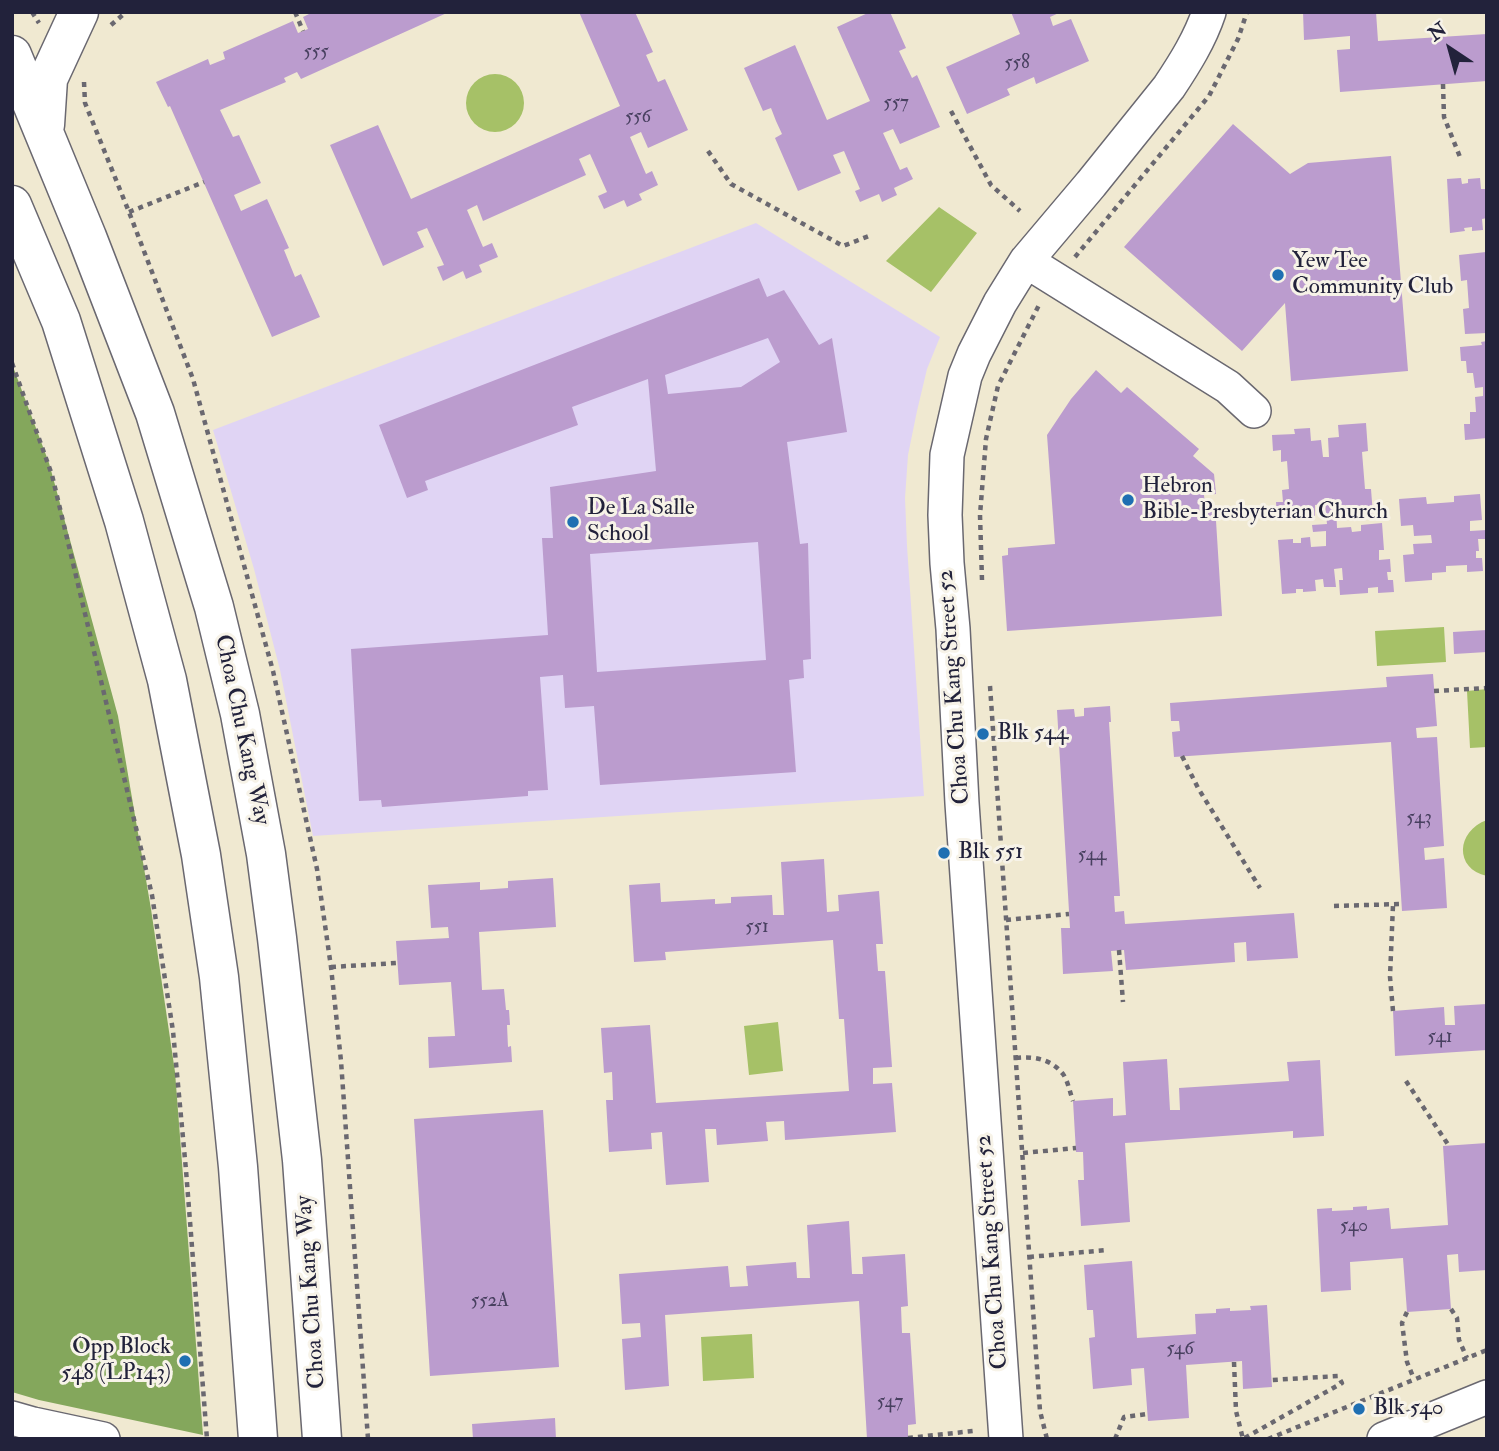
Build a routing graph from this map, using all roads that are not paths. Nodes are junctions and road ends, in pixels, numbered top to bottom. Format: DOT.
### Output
graph roads {
  1 [pos="79,12"];
  2 [pos="1209,12"];
  3 [pos="12,55"];
  4 [pos="45,132"];
  5 [pos="12,205"];
  6 [pos="12,250"];
  7 [pos="1026,261"];
  8 [pos="45,280"];
  9 [pos="1254,411"];
  10 [pos="1487,1397"];
  11 [pos="12,1418"];
  12 [pos="998,1436"];
  13 [pos="103,1439"];
  14 [pos="258,1439"];
  15 [pos="322,1439"];
  16 [pos="1384,1439"];
  1 -- 4 [label="main road"];
  2 -- 7 [label="street, Choa Chu Kang Street 52"];
  3 -- 4 [label="main road, Choa Chu Kang Way"];
  4 -- 15 [label="main road, Choa Chu Kang Way"];
  5 -- 8 [label="main road"];
  6 -- 8 [label="street"];
  7 -- 9 [label="street"];
  7 -- 12 [label="street, Choa Chu Kang Street 52"];
  8 -- 14 [label="main road"];
  10 -- 16 [label="street"];
  11 -- 13 [label="street"];
}
